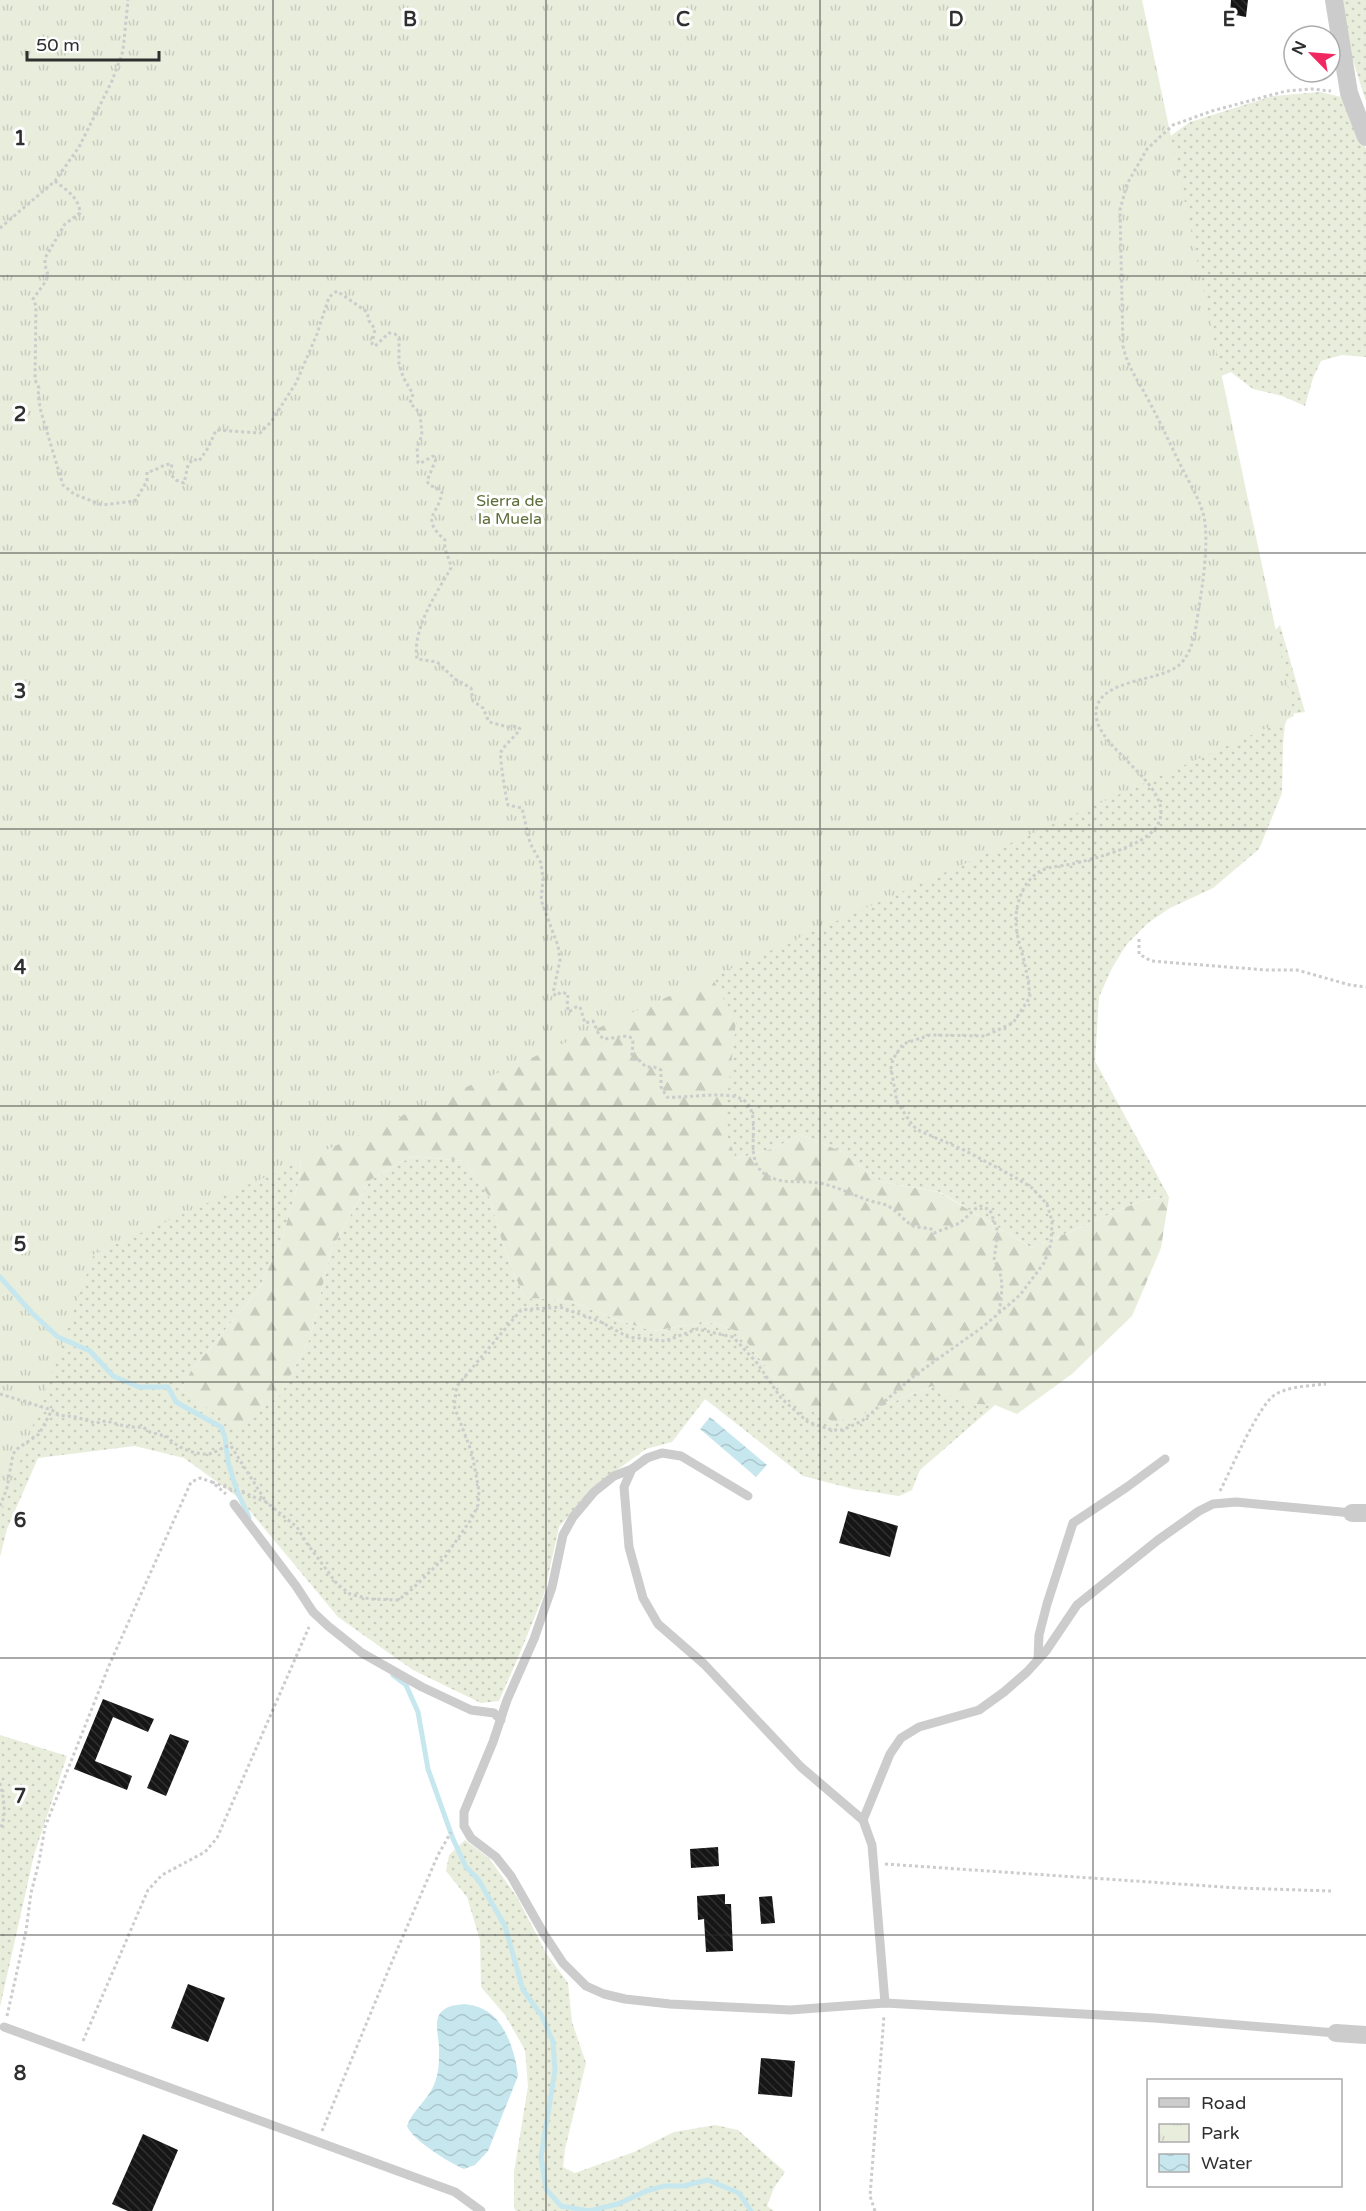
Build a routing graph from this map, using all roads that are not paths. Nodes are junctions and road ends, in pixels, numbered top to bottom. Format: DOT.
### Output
graph roads {
  1 [pos="1334,0"];
  2 [pos="1366,137"];
  3 [pos="1165,1459"];
  4 [pos="632,1469"];
  5 [pos="748,1496"];
  6 [pos="234,1504"];
  7 [pos="1359,1513"];
  8 [pos="1038,1659"];
  9 [pos="501,1720"];
  10 [pos="863,1820"];
  11 [pos="885,2003"];
  12 [pos="4,2027"];
  13 [pos="1336,2033"];
  14 [pos="1366,2035"];
  15 [pos="481,2211"];
  1 -- 2 [label="street"];
  3 -- 8 [label="lane"];
  4 -- 5 [label="lane"];
  4 -- 9 [label="lane"];
  4 -- 10 [label="lane"];
  6 -- 9 [label="lane"];
  7 -- 8 [label="lane"];
  8 -- 10 [label="lane"];
  9 -- 11 [label="lane"];
  10 -- 11 [label="lane"];
  11 -- 13 [label="lane"];
  12 -- 15 [label="lane"];
  13 -- 14 [label="street"];
}
